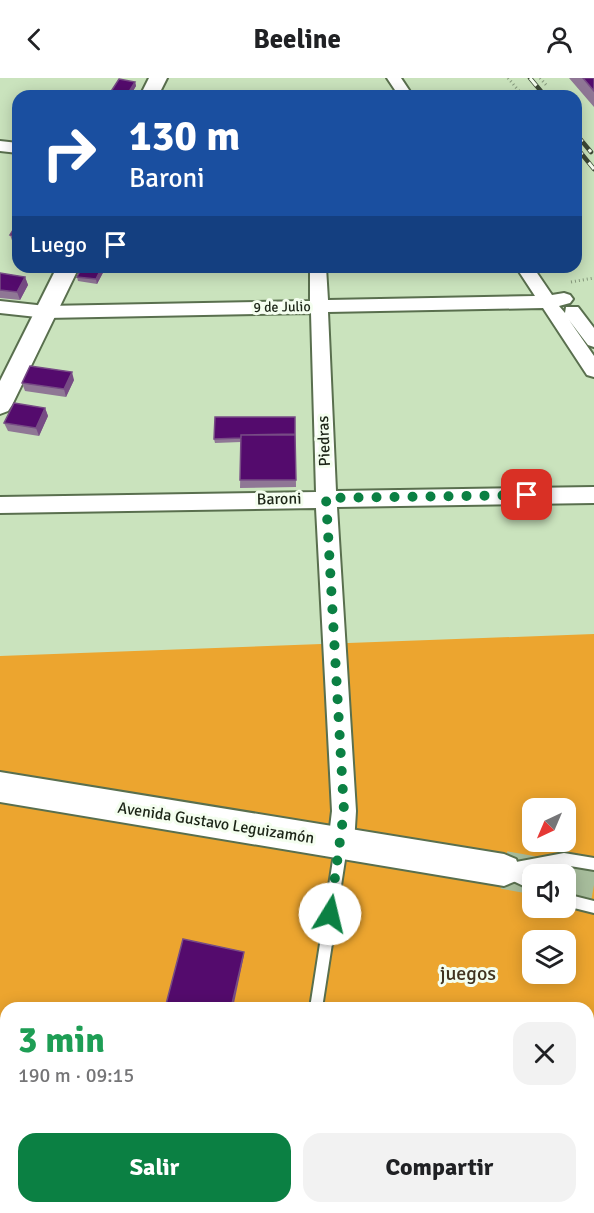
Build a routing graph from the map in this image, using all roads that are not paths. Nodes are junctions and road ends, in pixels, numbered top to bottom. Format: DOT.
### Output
graph roads {
  1 [pos="65,273"];
  2 [pos="318,273"];
  3 [pos="530,273"];
  4 [pos="544,273"];
  5 [pos="556,301"];
  6 [pos="320,306"];
  7 [pos="0,307"];
  8 [pos="46,312"];
  9 [pos="594,342"];
  10 [pos="594,370"];
  11 [pos="0,405"];
  12 [pos="594,495"];
  13 [pos="326,498"];
  14 [pos="0,505"];
  15 [pos="0,787"];
  16 [pos="341,844"];
  17 [pos="594,864"];
  18 [pos="504,870"];
  19 [pos="522,879"];
  20 [pos="576,902"];
  21 [pos="594,907"];
  22 [pos="317,1002"];
  1 -- 8 [label="street"];
  2 -- 6 [label="street, Piedras"];
  3 -- 5 [label="street"];
  4 -- 5 [label="street"];
  5 -- 6 [label="street, 9 de Julio"];
  5 -- 9 [label="street"];
  5 -- 10 [label="street"];
  6 -- 8 [label="street, 9 de Julio"];
  6 -- 13 [label="street, Piedras"];
  7 -- 8 [label="street, 9 de Julio"];
  8 -- 11 [label="street"];
  12 -- 13 [label="street, Baroni"];
  13 -- 14 [label="street, Baroni"];
  13 -- 16 [label="street, Piedras"];
  15 -- 16 [label="street, Avenida Gustavo Leguizamón"];
  16 -- 18 [label="street, Avenida Gustavo Leguizamón"];
  16 -- 22 [label="lane, Piedras"];
  17 -- 18 [label="lane"];
  18 -- 19 [label="lane"];
  20 -- 21 [label="lane"];
}
